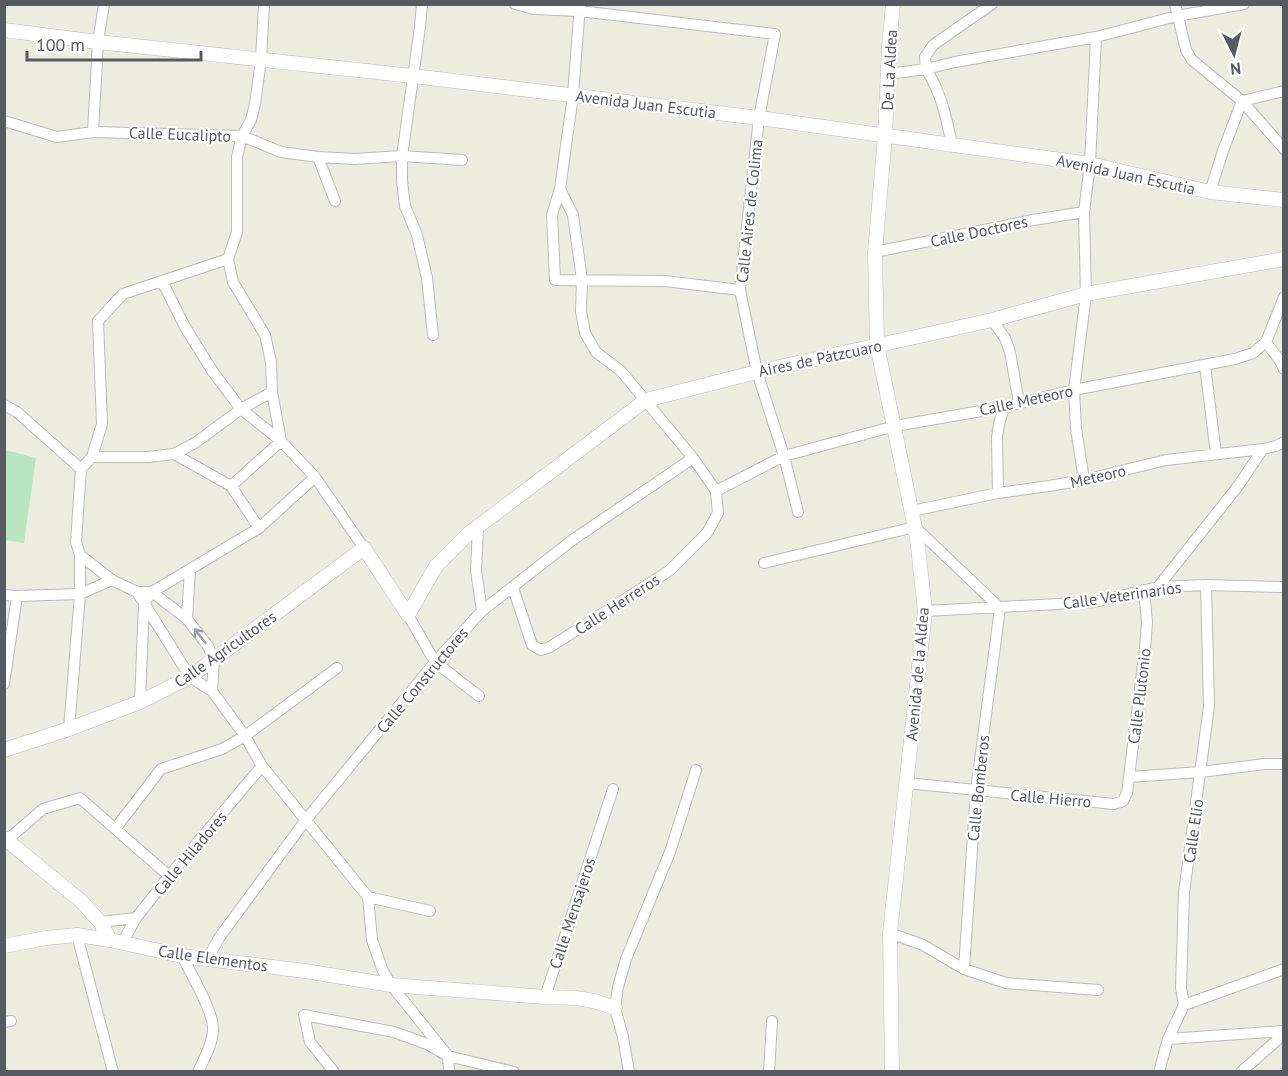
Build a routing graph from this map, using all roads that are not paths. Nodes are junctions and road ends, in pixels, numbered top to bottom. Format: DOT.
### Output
graph roads {
  1 [pos="104,4"];
  2 [pos="264,4"];
  3 [pos="422,4"];
  4 [pos="515,4"];
  5 [pos="893,4"];
  6 [pos="992,4"];
  7 [pos="1244,4"];
  8 [pos="580,8"];
  9 [pos="1176,10"];
  10 [pos="4,30"];
  11 [pos="1095,37"];
  12 [pos="98,42"];
  13 [pos="261,60"];
  14 [pos="926,69"];
  15 [pos="888,74"];
  16 [pos="413,76"];
  17 [pos="1284,91"];
  18 [pos="573,95"];
  19 [pos="1242,101"];
  20 [pos="759,118"];
  21 [pos="4,121"];
  22 [pos="93,132"];
  23 [pos="242,136"];
  24 [pos="885,136"];
  25 [pos="952,144"];
  26 [pos="1284,149"];
  27 [pos="402,156"];
  28 [pos="318,157"];
  29 [pos="462,160"];
  30 [pos="1090,164"];
  31 [pos="561,189"];
  32 [pos="1210,192"];
  33 [pos="1284,200"];
  34 [pos="335,201"];
  35 [pos="1084,212"];
  36 [pos="876,252"];
  37 [pos="228,259"];
  38 [pos="1284,259"];
  39 [pos="582,280"];
  40 [pos="162,281"];
  41 [pos="740,290"];
  42 [pos="1086,294"];
  43 [pos="1284,297"];
  44 [pos="992,320"];
  45 [pos="433,335"];
  46 [pos="1266,342"];
  47 [pos="877,345"];
  48 [pos="1205,365"];
  49 [pos="1284,369"];
  50 [pos="757,372"];
  51 [pos="1074,390"];
  52 [pos="272,392"];
  53 [pos="646,400"];
  54 [pos="1018,403"];
  55 [pos="4,405"];
  56 [pos="1004,406"];
  57 [pos="241,409"];
  58 [pos="895,426"];
  59 [pos="281,441"];
  60 [pos="1284,442"];
  61 [pos="1263,449"];
  62 [pos="174,454"];
  63 [pos="1216,454"];
  64 [pos="784,456"];
  65 [pos="92,457"];
  66 [pos="693,458"];
  67 [pos="81,469"];
  68 [pos="315,477"];
  69 [pos="1084,480"];
  70 [pos="231,486"];
  71 [pos="716,491"];
  72 [pos="998,493"];
  73 [pos="912,511"];
  74 [pos="798,512"];
  75 [pos="478,527"];
  76 [pos="915,527"];
  77 [pos="259,528"];
  78 [pos="364,548"];
  79 [pos="80,555"];
  80 [pos="764,563"];
  81 [pos="190,570"];
  82 [pos="112,580"];
  83 [pos="1206,585"];
  84 [pos="1158,587"];
  85 [pos="1284,587"];
  86 [pos="513,588"];
  87 [pos="1144,590"];
  88 [pos="137,592"];
  89 [pos="153,592"];
  90 [pos="80,594"];
  91 [pos="4,595"];
  92 [pos="17,596"];
  93 [pos="144,603"];
  94 [pos="1000,608"];
  95 [pos="482,611"];
  96 [pos="925,611"];
  97 [pos="408,615"];
  98 [pos="187,619"];
  99 [pos="214,660"];
  100 [pos="435,662"];
  101 [pos="336,668"];
  102 [pos="190,677"];
  103 [pos="4,684"];
  104 [pos="212,691"];
  105 [pos="479,696"];
  106 [pos="140,702"];
  107 [pos="69,729"];
  108 [pos="245,736"];
  109 [pos="4,750"];
  110 [pos="1284,764"];
  111 [pos="262,766"];
  112 [pos="696,770"];
  113 [pos="1201,771"];
  114 [pos="1129,777"];
  115 [pos="907,783"];
  116 [pos="613,789"];
  117 [pos="976,791"];
  118 [pos="1123,801"];
  119 [pos="306,820"];
  120 [pos="115,829"];
  121 [pos="6,839"];
  122 [pos="170,876"];
  123 [pos="368,897"];
  124 [pos="430,911"];
  125 [pos="136,918"];
  126 [pos="100,922"];
  127 [pos="890,933"];
  128 [pos="77,935"];
  129 [pos="116,942"];
  130 [pos="4,946"];
  131 [pos="183,956"];
  132 [pos="207,960"];
  133 [pos="964,969"];
  134 [pos="1284,969"];
  135 [pos="391,985"];
  136 [pos="1098,990"];
  137 [pos="544,998"];
  138 [pos="1184,1005"];
  139 [pos="615,1008"];
  140 [pos="772,1021"];
  141 [pos="1284,1032"];
  142 [pos="1168,1039"];
  143 [pos="448,1056"];
  144 [pos="113,1071"];
  145 [pos="198,1071"];
  146 [pos="334,1071"];
  147 [pos="449,1071"];
  148 [pos="514,1071"];
  149 [pos="629,1071"];
  150 [pos="769,1071"];
  151 [pos="892,1071"];
  152 [pos="1159,1071"];
  153 [pos="1243,1071"];
  1 -- 12 [label="street"];
  2 -- 13 [label="street"];
  3 -- 16 [label="street"];
  4 -- 8 [label="street"];
  5 -- 15 [label="street, De La Aldea"];
  6 -- 14 [label="street"];
  7 -- 9 [label="street"];
  8 -- 18 [label="street"];
  8 -- 20 [label="street, Calle Aires de Colima"];
  9 -- 11 [label="street"];
  9 -- 19 [label="street"];
  10 -- 12 [label="street, Avenida Juan Escutia"];
  11 -- 14 [label="street"];
  11 -- 30 [label="street"];
  12 -- 13 [label="street, Avenida Juan Escutia"];
  12 -- 22 [label="street"];
  13 -- 16 [label="street, Avenida Juan Escutia"];
  13 -- 23 [label="street"];
  14 -- 15 [label="street"];
  14 -- 25 [label="street"];
  15 -- 24 [label="street, De La Aldea"];
  16 -- 18 [label="street, Avenida Juan Escutia"];
  16 -- 27 [label="street"];
  17 -- 19 [label="street"];
  18 -- 20 [label="street, Avenida Juan Escutia"];
  18 -- 31 [label="street"];
  19 -- 26 [label="street"];
  19 -- 32 [label="street"];
  20 -- 24 [label="street, Avenida Juan Escutia"];
  20 -- 41 [label="street, Calle Aires de Colima"];
  21 -- 22 [label="street, Calle Eucalipto"];
  22 -- 23 [label="street, Calle Eucalipto"];
  23 -- 28 [label="street, Calle Eucalipto"];
  23 -- 37 [label="street"];
  24 -- 25 [label="street, Avenida Juan Escutia"];
  24 -- 36 [label="street, Avenida de la Aldea"];
  25 -- 30 [label="street, Avenida Juan Escutia"];
  27 -- 28 [label="street, Calle Eucalipto"];
  27 -- 29 [label="street, Calle Eucalipto"];
  27 -- 45 [label="street"];
  28 -- 34 [label="street"];
  30 -- 32 [label="street, Avenida Juan Escutia"];
  30 -- 35 [label="street"];
  31 -- 39 [label="street"];
  31 -- 39 [label="street"];
  32 -- 33 [label="street, Avenida Juan Escutia"];
  35 -- 36 [label="street, Calle Doctores"];
  35 -- 42 [label="street"];
  36 -- 47 [label="street, Avenida de la Aldea"];
  37 -- 40 [label="street"];
  37 -- 52 [label="street"];
  38 -- 42 [label="street, Aires de Pátzcuaro"];
  39 -- 41 [label="street"];
  39 -- 53 [label="street"];
  40 -- 57 [label="street"];
  40 -- 65 [label="street"];
  41 -- 50 [label="street, Calle Aires de Colima"];
  42 -- 44 [label="street, Aires de Pátzcuaro"];
  42 -- 51 [label="street"];
  43 -- 46 [label="street"];
  44 -- 47 [label="street, Aires de Pátzcuaro"];
  44 -- 54 [label="street"];
  46 -- 48 [label="street, Calle Meteoro"];
  46 -- 49 [label="street"];
  47 -- 50 [label="street, Aires de Pátzcuaro"];
  47 -- 58 [label="street, Avenida de la Aldea"];
  48 -- 51 [label="street, Calle Meteoro"];
  48 -- 63 [label="street"];
  50 -- 53 [label="street, Aires de Pátzcuaro"];
  50 -- 64 [label="street, Calle Aires de Colima"];
  51 -- 54 [label="street, Calle Meteoro"];
  51 -- 69 [label="street"];
  52 -- 57 [label="street"];
  52 -- 59 [label="street"];
  53 -- 66 [label="street"];
  53 -- 75 [label="street, Aires de Pátzcuaro"];
  54 -- 56 [label="street, Calle Meteoro"];
  55 -- 67 [label="street"];
  56 -- 58 [label="street, Calle Meteoro"];
  56 -- 72 [label="street"];
  57 -- 59 [label="street"];
  57 -- 62 [label="street"];
  58 -- 64 [label="street, Calle Meteoro"];
  58 -- 73 [label="street, Avenida de la Aldea"];
  59 -- 68 [label="street"];
  59 -- 70 [label="street"];
  60 -- 61 [label="street, Meteoro"];
  61 -- 63 [label="street, Meteoro"];
  61 -- 84 [label="street"];
  62 -- 65 [label="street"];
  62 -- 70 [label="street"];
  63 -- 69 [label="street, Meteoro"];
  64 -- 71 [label="street, Calle Meteoro"];
  64 -- 74 [label="street, Calle Aires de Colima"];
  65 -- 67 [label="street"];
  66 -- 71 [label="street"];
  66 -- 86 [label="street, Calle Constructores"];
  67 -- 79 [label="street"];
  68 -- 77 [label="street"];
  68 -- 78 [label="street"];
  69 -- 72 [label="street, Meteoro"];
  70 -- 77 [label="street"];
  71 -- 86 [label="street, Calle Herreros"];
  72 -- 73 [label="street, Meteoro"];
  73 -- 76 [label="street, Avenida de la Aldea"];
  75 -- 95 [label="street"];
  75 -- 97 [label="street, Aires de Pátzcuaro"];
  76 -- 80 [label="street"];
  76 -- 94 [label="street"];
  76 -- 96 [label="street, Avenida de la Aldea"];
  77 -- 81 [label="street"];
  78 -- 97 [label="street"];
  78 -- 99 [label="street, Calle Agricultores"];
  79 -- 82 [label="street"];
  79 -- 90 [label="street"];
  81 -- 89 [label="street"];
  81 -- 98 [label="street"];
  82 -- 88 [label="street"];
  82 -- 90 [label="street"];
  83 -- 84 [label="street, Calle Veterinarios"];
  83 -- 85 [label="street, Calle Veterinarios"];
  83 -- 113 [label="street, Calle Elio"];
  84 -- 87 [label="street, Calle Veterinarios"];
  86 -- 95 [label="street, Calle Constructores"];
  87 -- 94 [label="street, Calle Veterinarios"];
  87 -- 114 [label="street, Calle Plutonio"];
  88 -- 89 [label="street"];
  88 -- 93 [label="street"];
  89 -- 93 [label="street"];
  89 -- 98 [label="street"];
  90 -- 92 [label="street"];
  90 -- 107 [label="street"];
  91 -- 92 [label="street"];
  92 -- 103 [label="street"];
  93 -- 102 [label="street"];
  93 -- 106 [label="street"];
  94 -- 96 [label="street, Calle Veterinarios"];
  94 -- 117 [label="street, Calle Bomberos"];
  95 -- 100 [label="street, Calle Constructores"];
  96 -- 115 [label="street, Avenida de la Aldea"];
  97 -- 100 [label="street"];
  99 -- 98 [label="street, one-way"];
  99 -- 102 [label="street, Calle Agricultores"];
  99 -- 104 [label="street"];
  100 -- 105 [label="street"];
  100 -- 119 [label="street, Calle Constructores"];
  101 -- 108 [label="street"];
  102 -- 104 [label="street"];
  102 -- 106 [label="street, Calle Agricultores"];
  104 -- 108 [label="street"];
  106 -- 107 [label="street, Calle Agricultores"];
  107 -- 109 [label="street, Calle Agricultores"];
  108 -- 111 [label="street"];
  108 -- 120 [label="street"];
  110 -- 113 [label="street"];
  111 -- 119 [label="street"];
  111 -- 122 [label="street, Calle Hiladores"];
  112 -- 139 [label="street"];
  113 -- 114 [label="street"];
  113 -- 138 [label="street, Calle Elio"];
  114 -- 118 [label="street, Calle Plutonio"];
  115 -- 117 [label="street, Calle Hierro"];
  115 -- 127 [label="street, Avenida de la Aldea"];
  116 -- 137 [label="street, Calle Mensajeros"];
  117 -- 118 [label="street, Calle Hierro"];
  117 -- 133 [label="street, Calle Bomberos"];
  119 -- 123 [label="street"];
  119 -- 132 [label="street, Calle Constructores"];
  120 -- 121 [label="street"];
  120 -- 122 [label="street"];
  121 -- 126 [label="street"];
  122 -- 125 [label="street, Calle Hiladores"];
  123 -- 124 [label="street"];
  123 -- 135 [label="street"];
  125 -- 126 [label="street"];
  125 -- 129 [label="street, Calle Hiladores"];
  126 -- 129 [label="street"];
  127 -- 133 [label="street"];
  127 -- 151 [label="street, Avenida de la Aldea"];
  128 -- 129 [label="street, Calle Elementos"];
  128 -- 130 [label="street, Calle Elementos"];
  128 -- 144 [label="street"];
  129 -- 131 [label="street, Calle Elementos"];
  131 -- 132 [label="street, Calle Elementos"];
  131 -- 145 [label="street"];
  132 -- 135 [label="street, Calle Elementos"];
  133 -- 136 [label="street"];
  134 -- 138 [label="street"];
  135 -- 137 [label="street, Calle Elementos"];
  135 -- 143 [label="street"];
  137 -- 139 [label="street, Calle Elementos"];
  138 -- 142 [label="street"];
  139 -- 149 [label="street"];
  140 -- 150 [label="street"];
  141 -- 142 [label="street"];
  141 -- 153 [label="street"];
  142 -- 152 [label="street"];
  143 -- 146 [label="street"];
  143 -- 147 [label="street"];
  143 -- 148 [label="street"];
}
